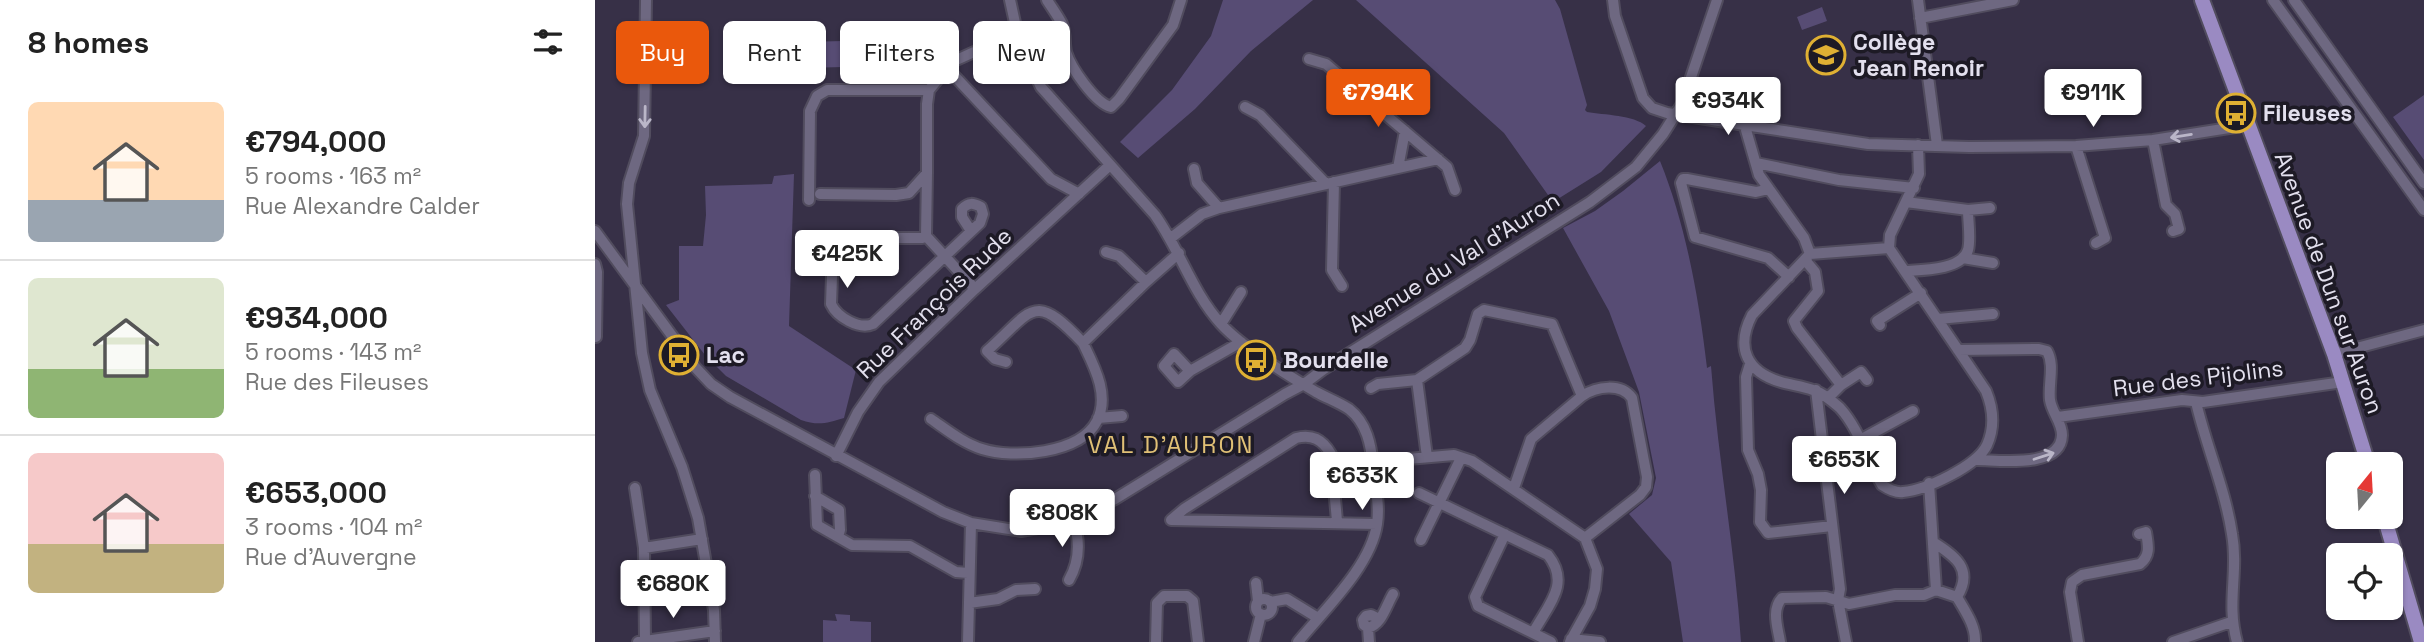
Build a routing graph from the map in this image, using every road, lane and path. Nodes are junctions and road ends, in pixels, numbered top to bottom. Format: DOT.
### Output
graph roads {
  1 [pos="646,0"];
  2 [pos="1010,0"];
  3 [pos="1047,0"];
  4 [pos="1181,0"];
  5 [pos="1613,0"];
  6 [pos="1717,0"];
  7 [pos="1918,0"];
  8 [pos="2013,0"];
  9 [pos="2202,0"];
  10 [pos="2273,0"];
  11 [pos="2294,0"];
  12 [pos="1920,18"];
  13 [pos="1015,21"];
  14 [pos="1309,59"];
  15 [pos="959,81"];
  16 [pos="934,84"];
  17 [pos="1040,84"];
  18 [pos="929,90"];
  19 [pos="1245,107"];
  20 [pos="1676,114"];
  21 [pos="1747,124"];
  22 [pos="2248,125"];
  23 [pos="1405,131"];
  24 [pos="2153,140"];
  25 [pos="1918,145"];
  26 [pos="1937,145"];
  27 [pos="2076,146"];
  28 [pos="1438,159"];
  29 [pos="1756,163"];
  30 [pos="1110,165"];
  31 [pos="1398,168"];
  32 [pos="1194,169"];
  33 [pos="927,173"];
  34 [pos="1330,183"];
  35 [pos="2424,183"];
  36 [pos="1914,188"];
  37 [pos="1769,189"];
  38 [pos="1455,190"];
  39 [pos="820,194"];
  40 [pos="1079,194"];
  41 [pos="809,200"];
  42 [pos="1906,202"];
  43 [pos="1219,208"];
  44 [pos="1990,208"];
  45 [pos="1968,210"];
  46 [pos="2424,210"];
  47 [pos="595,231"];
  48 [pos="971,231"];
  49 [pos="2173,231"];
  50 [pos="926,236"];
  51 [pos="1171,238"];
  52 [pos="2096,243"];
  53 [pos="1889,248"];
  54 [pos="1106,252"];
  55 [pos="1179,254"];
  56 [pos="944,255"];
  57 [pos="1808,257"];
  58 [pos="1963,258"];
  59 [pos="1993,263"];
  60 [pos="595,264"];
  61 [pos="1906,271"];
  62 [pos="1789,277"];
  63 [pos="1146,282"];
  64 [pos="1342,286"];
  65 [pos="635,288"];
  66 [pos="975,289"];
  67 [pos="1241,292"];
  68 [pos="1921,293"];
  69 [pos="1993,314"];
  70 [pos="596,318"];
  71 [pos="1938,319"];
  72 [pos="1221,324"];
  73 [pos="1880,325"];
  74 [pos="2424,330"];
  75 [pos="596,337"];
  76 [pos="1241,342"];
  77 [pos="1083,343"];
  78 [pos="1958,350"];
  79 [pos="2334,354"];
  80 [pos="1006,362"];
  81 [pos="1750,364"];
  82 [pos="1190,371"];
  83 [pos="1417,380"];
  84 [pos="1867,380"];
  85 [pos="2343,382"];
  86 [pos="1304,384"];
  87 [pos="1841,385"];
  88 [pos="1371,388"];
  89 [pos="1816,390"];
  90 [pos="1582,396"];
  91 [pos="1828,398"];
  92 [pos="2196,402"];
  93 [pos="1913,411"];
  94 [pos="1122,416"];
  95 [pos="2058,417"];
  96 [pos="1098,418"];
  97 [pos="930,419"];
  98 [pos="1860,440"];
  99 [pos="2364,452"];
  100 [pos="836,456"];
  101 [pos="1427,457"];
  102 [pos="1461,458"];
  103 [pos="1977,460"];
  104 [pos="1373,463"];
  105 [pos="815,475"];
  106 [pos="1929,484"];
  107 [pos="635,488"];
  108 [pos="1514,488"];
  109 [pos="1419,493"];
  110 [pos="815,496"];
  111 [pos="1439,502"];
  112 [pos="1073,519"];
  113 [pos="1337,522"];
  114 [pos="971,523"];
  115 [pos="1377,524"];
  116 [pos="1832,526"];
  117 [pos="2388,529"];
  118 [pos="1505,534"];
  119 [pos="2139,534"];
  120 [pos="838,537"];
  121 [pos="1585,538"];
  122 [pos="702,539"];
  123 [pos="1421,540"];
  124 [pos="1933,542"];
  125 [pos="644,548"];
  126 [pos="968,573"];
  127 [pos="1069,580"];
  128 [pos="1256,583"];
  129 [pos="1035,589"];
  130 [pos="1936,590"];
  131 [pos="1393,594"];
  132 [pos="1957,597"];
  133 [pos="1838,600"];
  134 [pos="1264,601"];
  135 [pos="969,603"];
  136 [pos="1318,618"];
  137 [pos="2231,622"];
  138 [pos="1533,633"];
  139 [pos="715,636"];
  140 [pos="1571,640"];
  141 [pos="641,641"];
  142 [pos="968,642"];
  143 [pos="1156,642"];
  144 [pos="1198,642"];
  145 [pos="1254,642"];
  146 [pos="1298,642"];
  147 [pos="1369,642"];
  148 [pos="1551,642"];
  149 [pos="1600,642"];
  150 [pos="1780,642"];
  151 [pos="1846,642"];
  152 [pos="1975,642"];
  153 [pos="2078,642"];
  154 [pos="2172,642"];
  155 [pos="2237,642"];
  156 [pos="2421,642"];
  1 -- 65 [label="street, one-way"];
  2 -- 13 [label="street"];
  3 -- 4 [label="street"];
  5 -- 20 [label="street"];
  6 -- 20 [label="street, Avenue du Val d'Auron"];
  7 -- 12 [label="street"];
  8 -- 12 [label="street"];
  9 -- 22 [label="main road, Avenue de Dun sur Auron"];
  10 -- 46 [label="street"];
  11 -- 35 [label="street"];
  12 -- 26 [label="street"];
  14 -- 23 [label="street"];
  15 -- 40 [label="street"];
  16 -- 18 [label="street"];
  17 -- 30 [label="street"];
  18 -- 33 [label="street"];
  18 -- 41 [label="street"];
  19 -- 34 [label="street"];
  20 -- 21 [label="street"];
  20 -- 86 [label="street, Avenue du Val d'Auron"];
  21 -- 25 [label="street"];
  21 -- 29 [label="street"];
  22 -- 24 [label="street, one-way"];
  22 -- 79 [label="main road, Avenue de Dun sur Auron"];
  23 -- 28 [label="street"];
  23 -- 31 [label="street"];
  24 -- 27 [label="street"];
  24 -- 49 [label="street"];
  25 -- 26 [label="street"];
  25 -- 36 [label="street"];
  26 -- 27 [label="street"];
  27 -- 52 [label="street"];
  28 -- 31 [label="street"];
  28 -- 38 [label="street"];
  29 -- 36 [label="street"];
  29 -- 37 [label="street"];
  30 -- 40 [label="street, Rue François Rude"];
  30 -- 51 [label="street"];
  31 -- 34 [label="street"];
  32 -- 43 [label="street"];
  33 -- 39 [label="street"];
  33 -- 50 [label="street"];
  34 -- 43 [label="street"];
  34 -- 64 [label="street"];
  36 -- 42 [label="street"];
  37 -- 57 [label="street"];
  37 -- 62 [label="street"];
  40 -- 66 [label="street, Rue François Rude"];
  42 -- 45 [label="street"];
  42 -- 53 [label="street"];
  43 -- 51 [label="street"];
  44 -- 45 [label="street"];
  45 -- 58 [label="street"];
  47 -- 65 [label="street, Avenue du Val d'Auron"];
  48 -- 56 [label="street"];
  50 -- 56 [label="street"];
  50 -- 56 [label="street"];
  51 -- 55 [label="street"];
  53 -- 57 [label="street"];
  53 -- 61 [label="street"];
  54 -- 63 [label="street"];
  55 -- 63 [label="street"];
  55 -- 72 [label="street"];
  56 -- 66 [label="street"];
  57 -- 62 [label="street"];
  57 -- 87 [label="street"];
  58 -- 59 [label="street"];
  58 -- 61 [label="street"];
  60 -- 70 [label="street"];
  61 -- 68 [label="street"];
  62 -- 81 [label="street"];
  63 -- 77 [label="street"];
  65 -- 100 [label="street, Avenue du Val d'Auron"];
  65 -- 122 [label="street"];
  66 -- 100 [label="street, Rue François Rude"];
  67 -- 72 [label="street"];
  68 -- 71 [label="street"];
  68 -- 73 [label="street"];
  69 -- 71 [label="street"];
  70 -- 75 [label="street"];
  71 -- 78 [label="street"];
  72 -- 76 [label="street"];
  74 -- 79 [label="street"];
  76 -- 82 [label="street"];
  76 -- 86 [label="street"];
  77 -- 80 [label="street"];
  77 -- 96 [label="street"];
  78 -- 95 [label="street"];
  78 -- 103 [label="street"];
  79 -- 85 [label="main road, Avenue de Dun sur Auron"];
  81 -- 89 [label="street"];
  81 -- 116 [label="street"];
  83 -- 88 [label="street"];
  83 -- 90 [label="street"];
  83 -- 101 [label="street"];
  84 -- 87 [label="street"];
  85 -- 92 [label="street, Rue des Pijolins"];
  85 -- 99 [label="main road, Avenue de Dun sur Auron"];
  86 -- 104 [label="street"];
  86 -- 112 [label="street, Avenue du Val d'Auron"];
  87 -- 91 [label="street"];
  89 -- 91 [label="street"];
  89 -- 116 [label="street"];
  90 -- 108 [label="street"];
  90 -- 121 [label="street"];
  91 -- 98 [label="street"];
  92 -- 95 [label="street, Rue des Pijolins"];
  92 -- 137 [label="street"];
  93 -- 98 [label="street"];
  94 -- 96 [label="street"];
  103 -- 95 [label="street, one-way"];
  96 -- 97 [label="street"];
  98 -- 106 [label="street"];
  100 -- 114 [label="street, Avenue du Val d'Auron"];
  101 -- 102 [label="street"];
  101 -- 104 [label="street"];
  102 -- 108 [label="street"];
  102 -- 111 [label="street"];
  103 -- 106 [label="street"];
  104 -- 115 [label="street"];
  105 -- 110 [label="street"];
  106 -- 124 [label="street"];
  107 -- 125 [label="street"];
  108 -- 121 [label="street"];
  109 -- 111 [label="street"];
  110 -- 120 [label="street"];
  110 -- 120 [label="street"];
  111 -- 118 [label="street"];
  111 -- 123 [label="street"];
  112 -- 114 [label="street, Avenue du Val d'Auron"];
  112 -- 127 [label="street"];
  113 -- 113 [label="street"];
  113 -- 115 [label="street"];
  114 -- 126 [label="street"];
  115 -- 136 [label="street"];
  116 -- 133 [label="street"];
  117 -- 156 [label="main road"];
  118 -- 138 [label="street"];
  118 -- 138 [label="street"];
  119 -- 153 [label="street"];
  120 -- 126 [label="street"];
  121 -- 140 [label="street"];
  122 -- 125 [label="street"];
  122 -- 139 [label="street"];
  124 -- 130 [label="street"];
  124 -- 132 [label="street"];
  125 -- 141 [label="street"];
  126 -- 135 [label="street"];
  128 -- 134 [label="street"];
  129 -- 135 [label="street"];
  130 -- 132 [label="street"];
  130 -- 133 [label="street"];
  131 -- 147 [label="street"];
  132 -- 152 [label="street"];
  133 -- 150 [label="street"];
  133 -- 151 [label="street"];
  134 -- 136 [label="street"];
  134 -- 145 [label="street"];
  135 -- 142 [label="street"];
  136 -- 146 [label="street"];
  137 -- 154 [label="street"];
  137 -- 155 [label="street"];
  138 -- 148 [label="street"];
  139 -- 141 [label="street"];
  140 -- 149 [label="street"];
  143 -- 144 [label="street"];
}
